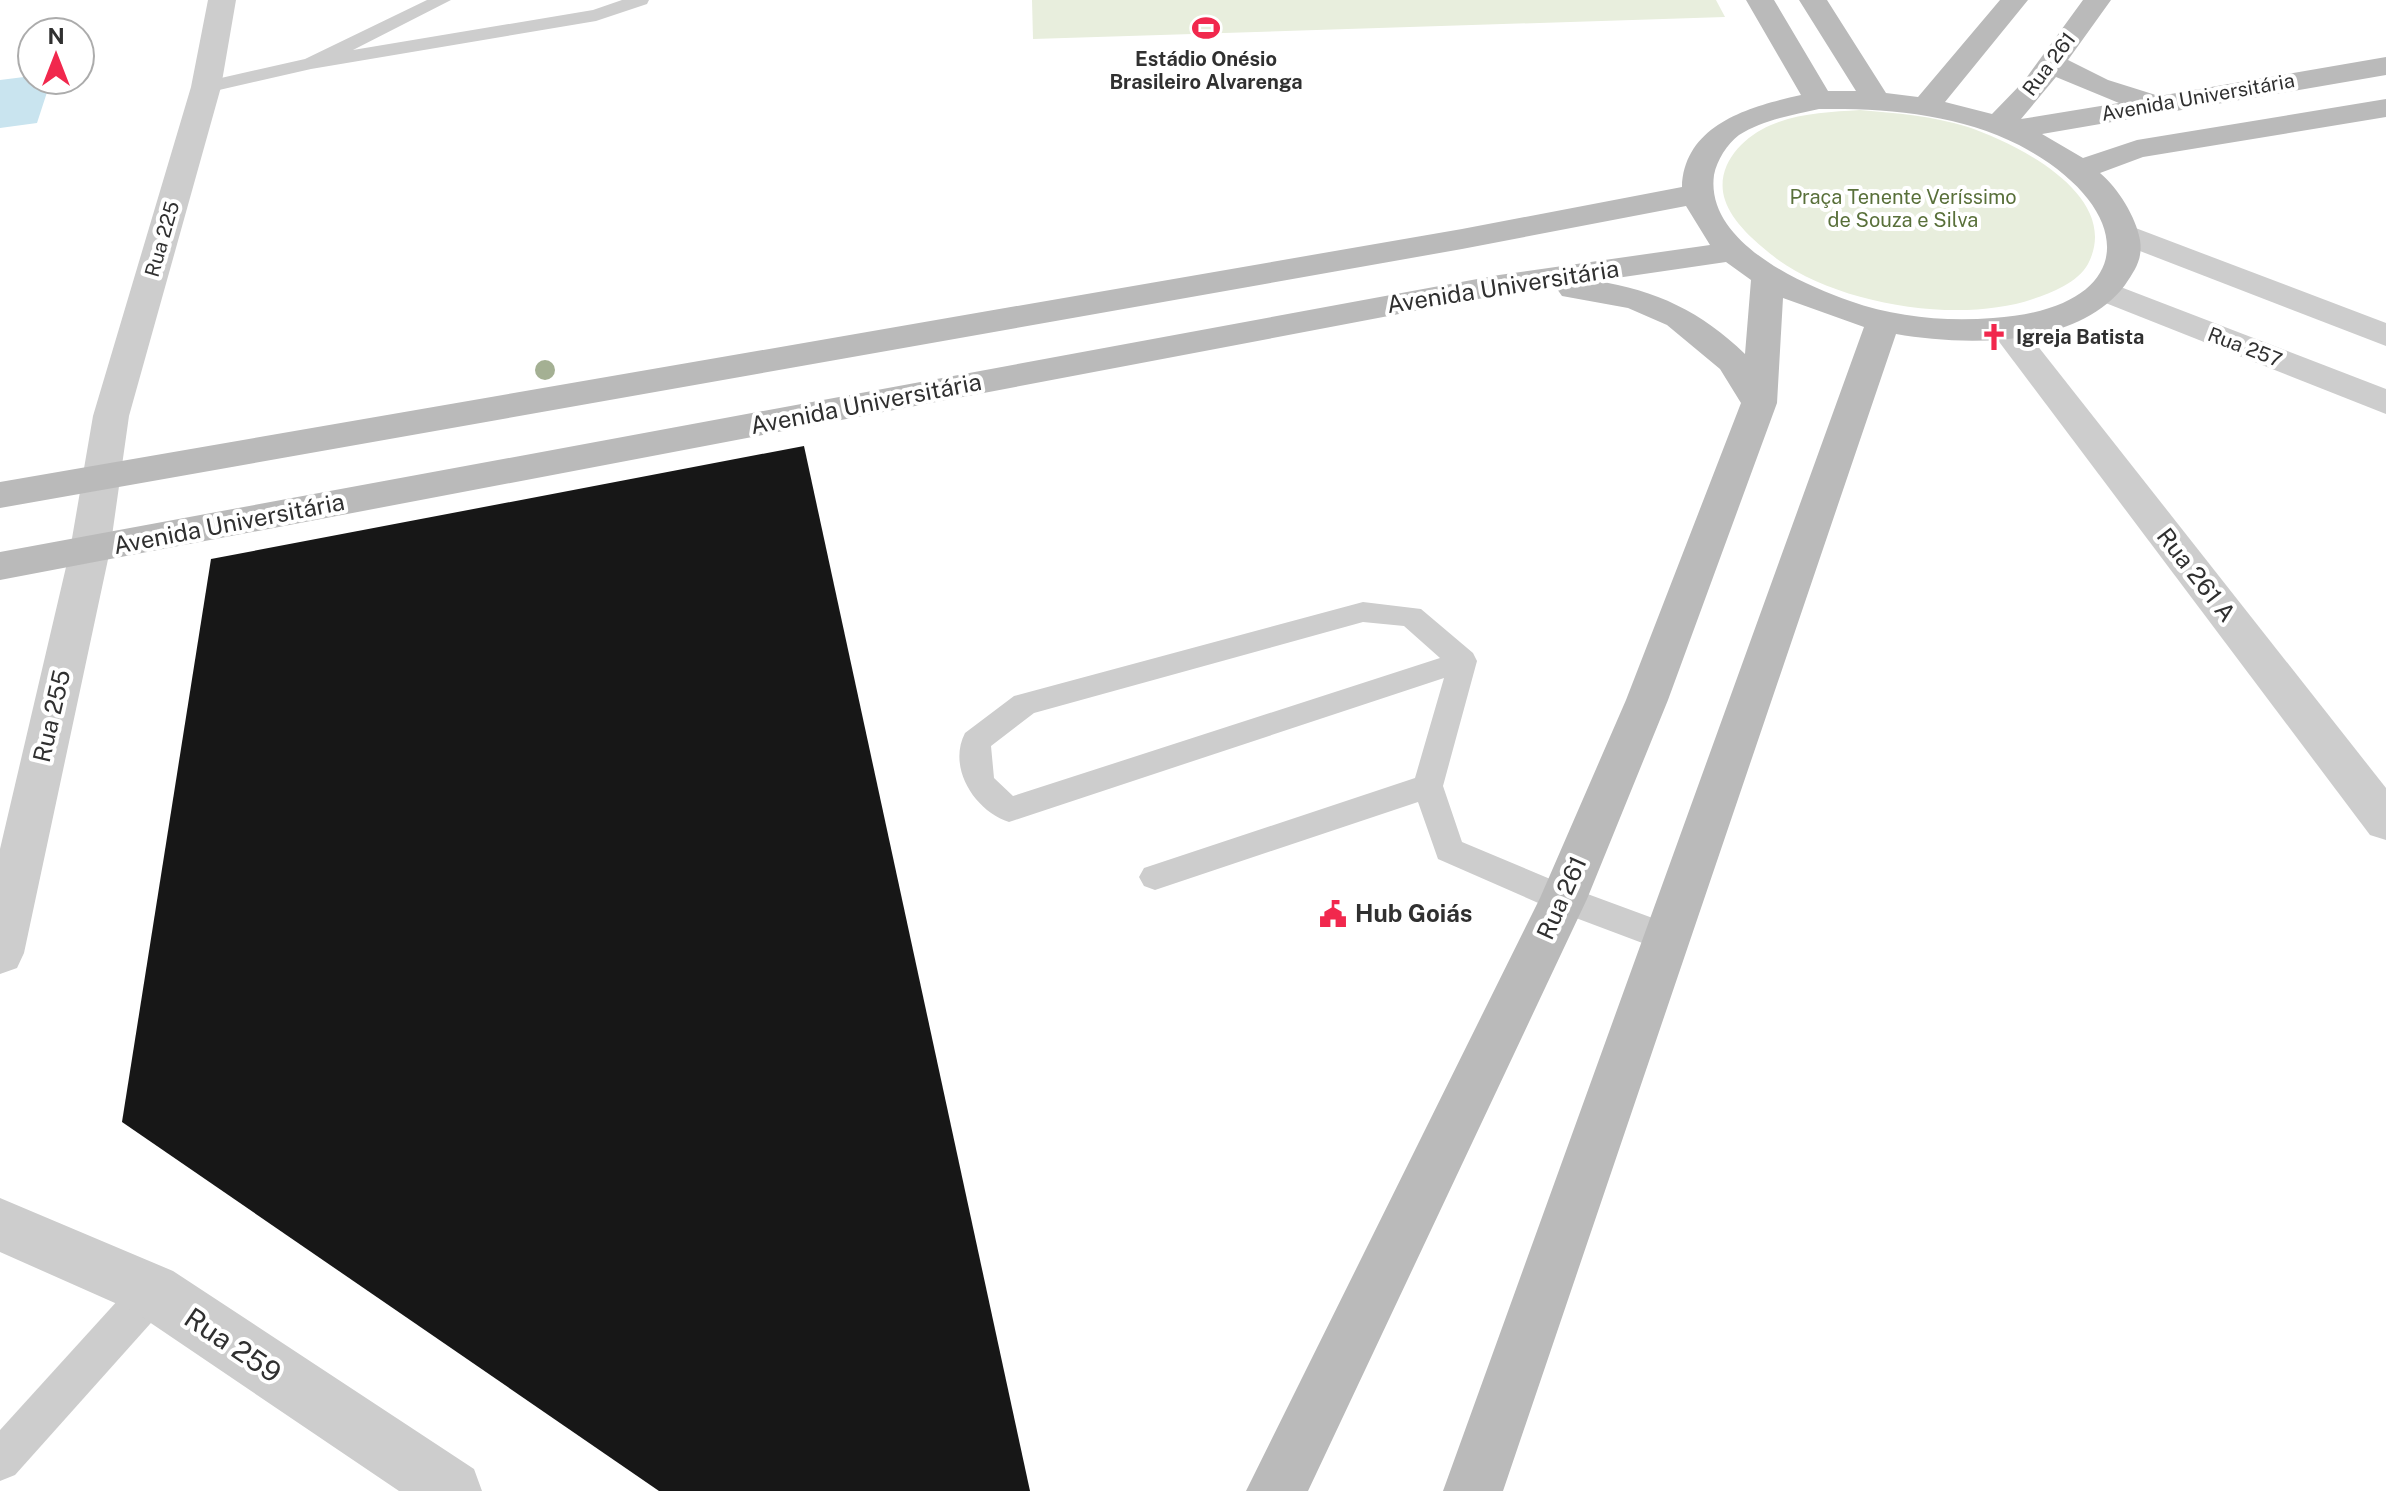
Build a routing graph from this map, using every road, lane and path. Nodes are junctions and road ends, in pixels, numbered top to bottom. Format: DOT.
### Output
graph roads {
  1 [pos="222,0"];
  2 [pos="442,0"];
  3 [pos="640,0"];
  4 [pos="1760,0"];
  5 [pos="1813,0"];
  6 [pos="2014,0"];
  7 [pos="2097,0"];
  8 [pos="2051,61"];
  9 [pos="311,63"];
  10 [pos="2386,66"];
  11 [pos="206,87"];
  12 [pos="1819,100"];
  13 [pos="1874,100"];
  14 [pos="2155,104"];
  15 [pos="1926,106"];
  16 [pos="2386,108"];
  17 [pos="2004,128"];
  18 [pos="2079,170"];
  19 [pos="1697,194"];
  20 [pos="2125,234"];
  21 [pos="1751,264"];
  22 [pos="1499,285"];
  23 [pos="2105,291"];
  24 [pos="1883,321"];
  25 [pos="2006,328"];
  26 [pos="2386,335"];
  27 [pos="2386,402"];
  28 [pos="1759,403"];
  29 [pos="102,477"];
  30 [pos="0,495"];
  31 [pos="90,550"];
  32 [pos="0,566"];
  33 [pos="1463,661"];
  34 [pos="1428,786"];
  35 [pos="2386,822"];
  36 [pos="1155,877"];
  37 [pos="1563,899"];
  38 [pos="1665,937"];
  39 [pos="0,953"];
  40 [pos="0,1225"];
  41 [pos="153,1291"];
  42 [pos="0,1460"];
  43 [pos="452,1491"];
  44 [pos="1276,1491"];
  45 [pos="1473,1491"];
  1 -- 11 [label="street, Rua 225"];
  2 -- 9 [label="lane"];
  3 -- 9 [label="lane"];
  4 -- 12 [label="main road"];
  5 -- 13 [label="main road"];
  6 -- 15 [label="main road"];
  7 -- 8 [label="main road, Rua 261"];
  8 -- 14 [label="main road"];
  8 -- 17 [label="main road, Rua 261"];
  9 -- 11 [label="lane"];
  10 -- 14 [label="main road, Avenida Universitária"];
  11 -- 29 [label="street, Rua 225"];
  12 -- 13 [label="main road"];
  12 -- 19 [label="main road"];
  13 -- 15 [label="main road"];
  14 -- 17 [label="main road, Avenida Universitária"];
  15 -- 17 [label="main road"];
  16 -- 18 [label="main road, Avenida Universitária"];
  17 -- 18 [label="main road"];
  18 -- 20 [label="main road"];
  19 -- 21 [label="main road"];
  19 -- 29 [label="main road"];
  20 -- 23 [label="main road"];
  20 -- 26 [label="street"];
  21 -- 22 [label="main road, Avenida Universitária"];
  21 -- 24 [label="main road"];
  21 -- 28 [label="main road, Rua 261"];
  22 -- 28 [label="main road"];
  22 -- 31 [label="main road, Avenida Universitária"];
  23 -- 25 [label="main road"];
  23 -- 27 [label="street, Rua 257"];
  24 -- 25 [label="main road"];
  24 -- 38 [label="main road"];
  25 -- 35 [label="street, Rua 261 A"];
  28 -- 37 [label="main road, Rua 261"];
  29 -- 30 [label="main road"];
  29 -- 31 [label="street, Rua 255"];
  31 -- 32 [label="main road, Avenida Universitária"];
  31 -- 39 [label="street, Rua 255"];
  33 -- 33 [label="lane"];
  33 -- 34 [label="lane"];
  34 -- 36 [label="lane"];
  34 -- 37 [label="lane"];
  37 -- 38 [label="lane"];
  37 -- 44 [label="main road, Rua 261"];
  38 -- 45 [label="main road"];
  40 -- 41 [label="street, Rua 259"];
  41 -- 42 [label="lane"];
  41 -- 43 [label="street, Rua 259"];
}
